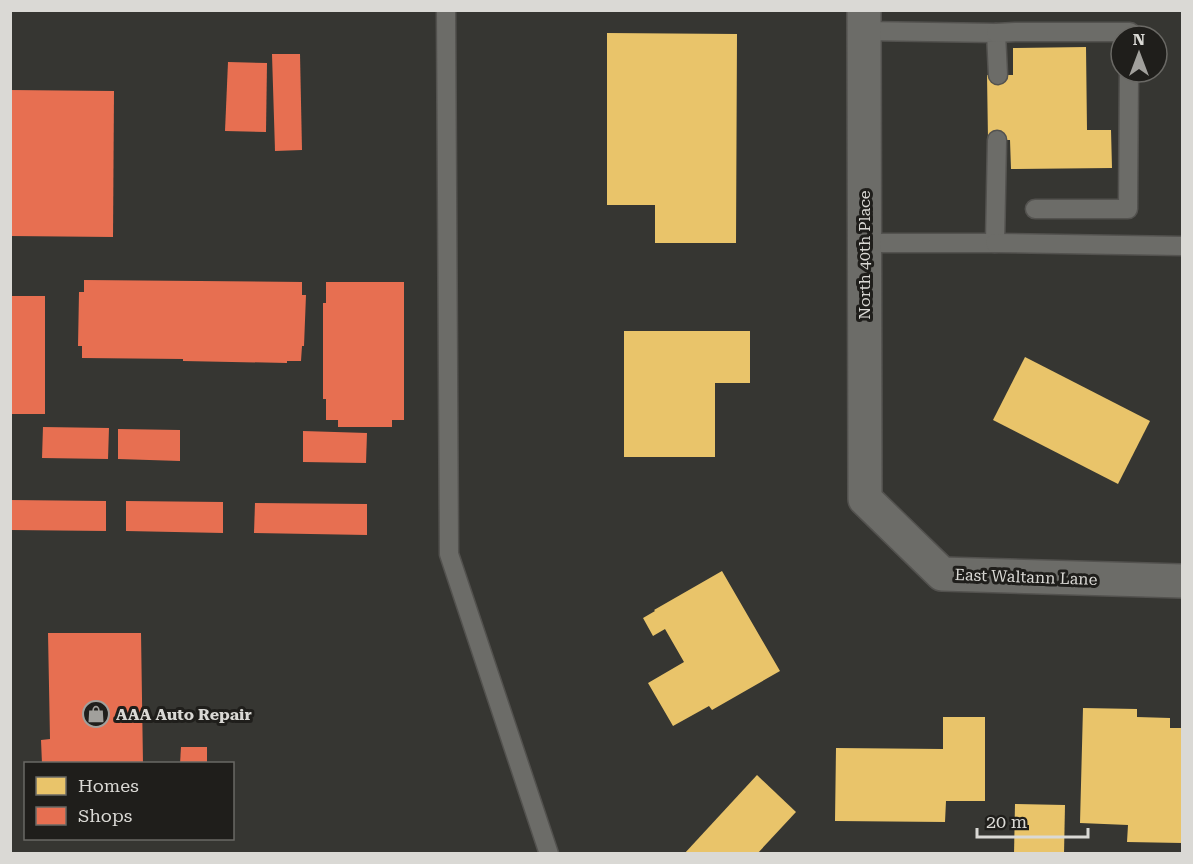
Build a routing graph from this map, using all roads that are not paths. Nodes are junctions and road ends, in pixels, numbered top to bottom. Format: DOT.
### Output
graph roads {
  1 [pos="446,10"];
  2 [pos="864,21"];
  3 [pos="1109,32"];
  4 [pos="996,33"];
  5 [pos="998,75"];
  6 [pos="1129,84"];
  7 [pos="997,140"];
  8 [pos="1035,209"];
  9 [pos="864,243"];
  10 [pos="995,243"];
  11 [pos="1182,246"];
  12 [pos="865,499"];
  13 [pos="1182,581"];
  14 [pos="549,854"];
  1 -- 14 [label="lane"];
  2 -- 4 [label="lane"];
  2 -- 9 [label="street, North 40th Place"];
  3 -- 4 [label="lane"];
  4 -- 5 [label="lane"];
  6 -- 8 [label="lane"];
  7 -- 10 [label="lane"];
  9 -- 10 [label="lane"];
  9 -- 12 [label="street, North 40th Place"];
  10 -- 11 [label="lane"];
  12 -- 13 [label="street, East Waltann Lane"];
}
